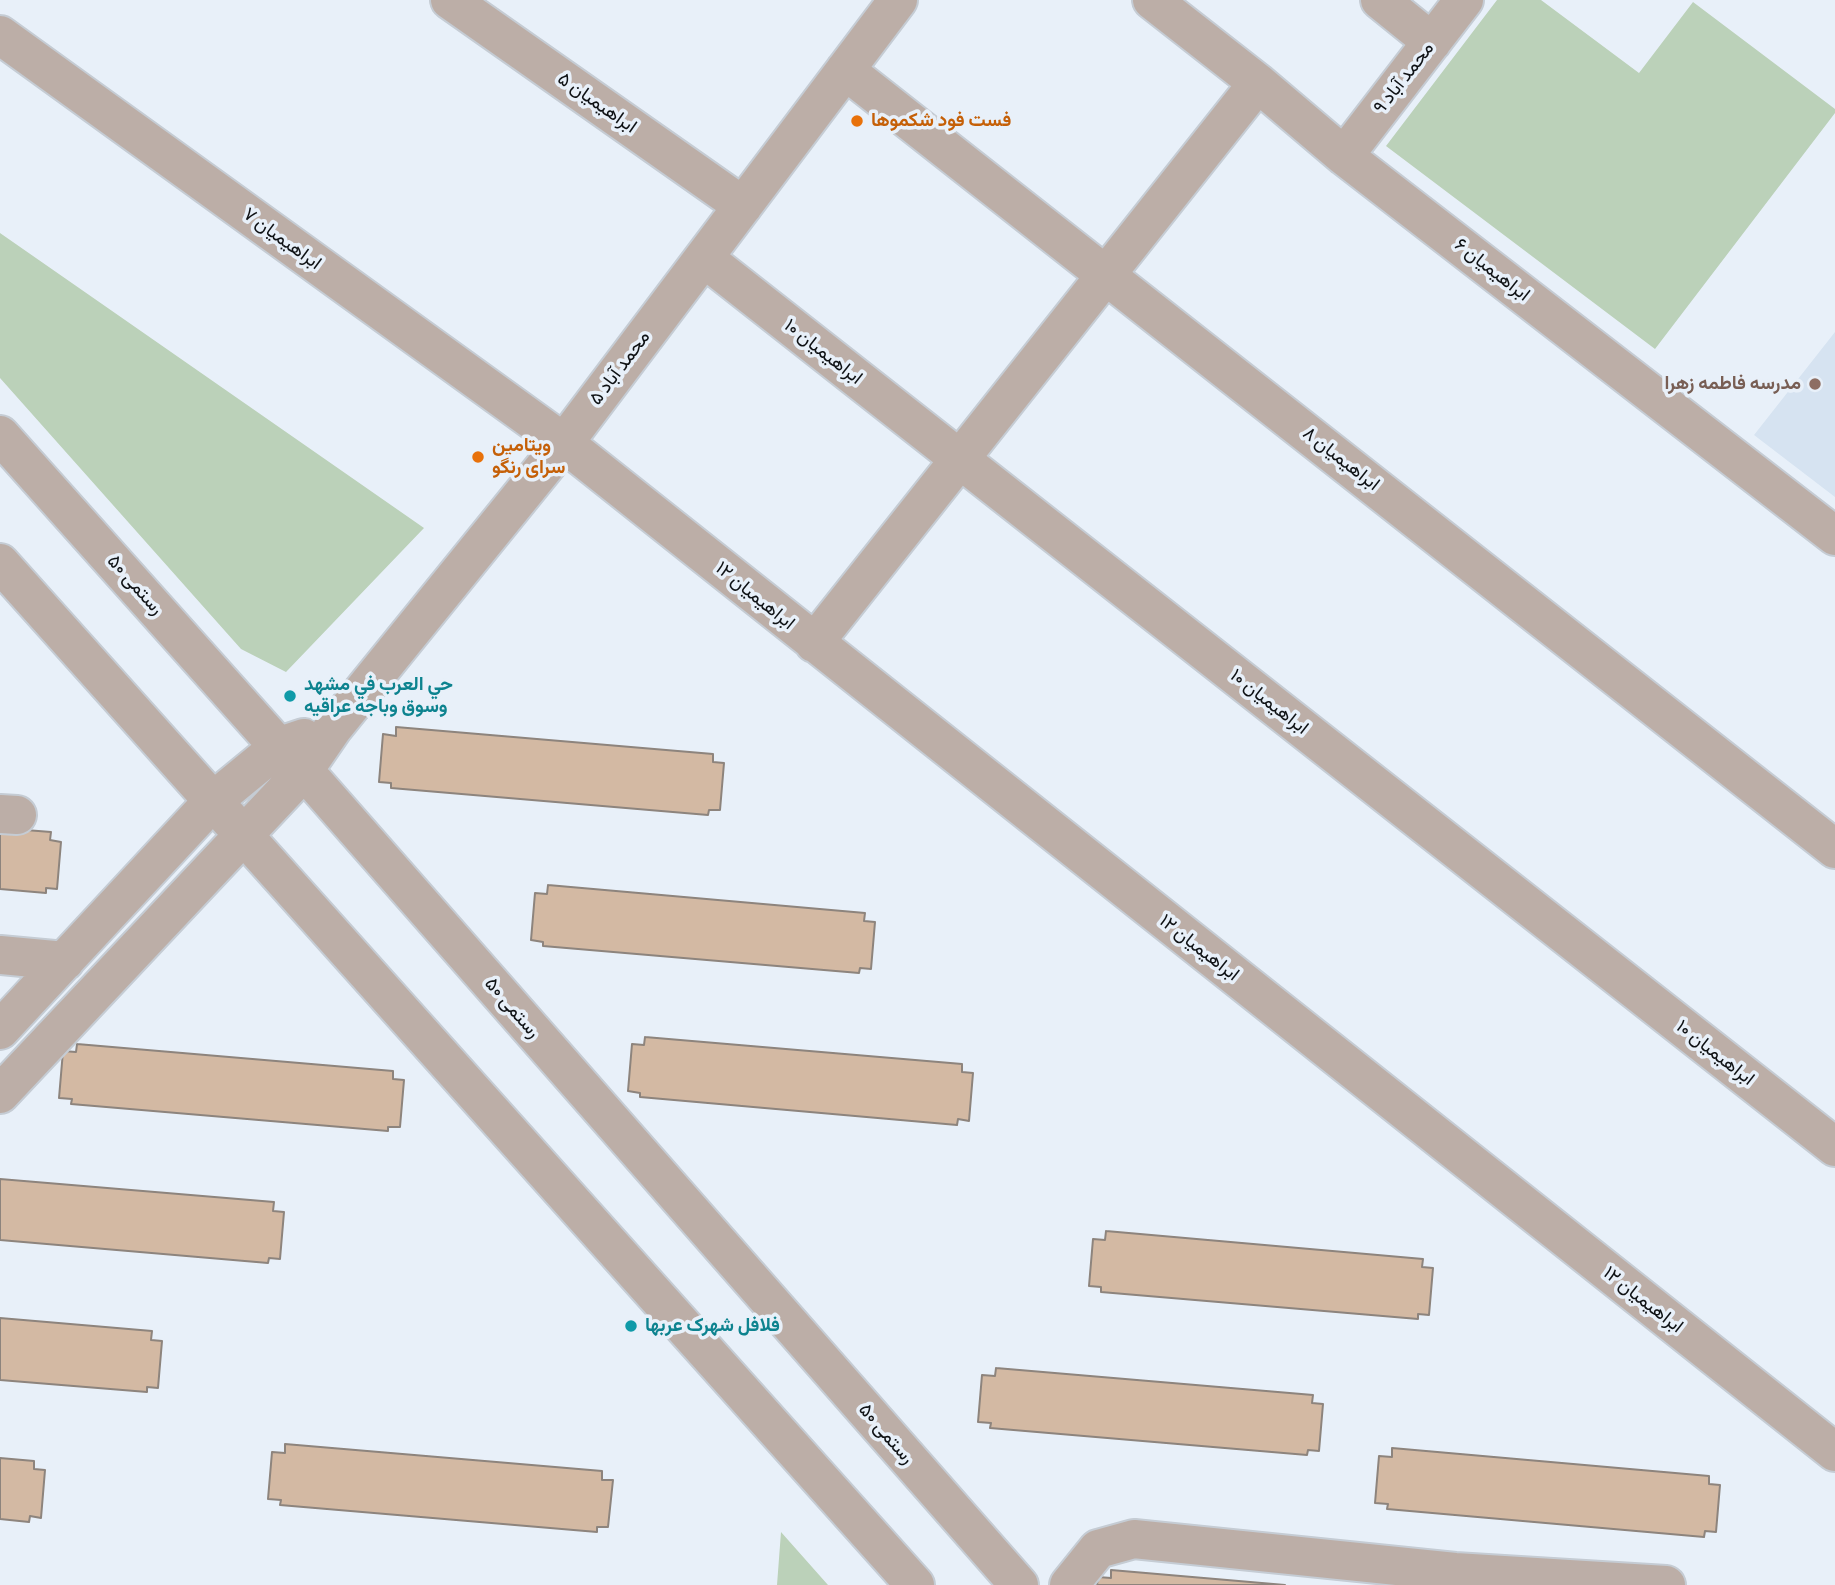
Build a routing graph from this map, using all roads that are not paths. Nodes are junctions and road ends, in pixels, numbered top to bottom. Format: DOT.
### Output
graph roads {
  1 [pos="450,0"];
  2 [pos="1152,0"];
  3 [pos="1380,0"];
  4 [pos="1464,0"];
  5 [pos="882,5"];
  6 [pos="0,35"];
  7 [pos="1432,42"];
  8 [pos="845,70"];
  9 [pos="1258,83"];
  10 [pos="1344,156"];
  11 [pos="743,206"];
  12 [pos="704,258"];
  13 [pos="1106,274"];
  14 [pos="0,435"];
  15 [pos="564,443"];
  16 [pos="959,459"];
  17 [pos="1835,536"];
  18 [pos="0,563"];
  19 [pos="814,643"];
  20 [pos="291,760"];
  21 [pos="213,801"];
  22 [pos="243,834"];
  23 [pos="1835,849"];
  24 [pos="0,955"];
  25 [pos="65,961"];
  26 [pos="0,1030"];
  27 [pos="0,1094"];
  28 [pos="1835,1147"];
  29 [pos="1835,1452"];
  30 [pos="915,1585"];
  31 [pos="1019,1585"];
  32 [pos="1069,1585"];
  33 [pos="1666,1585"];
  1 -- 11 [label="street, ابراهیمیان ۵"];
  2 -- 9 [label="street, ابراهیمیان ۶"];
  3 -- 7 [label="street"];
  4 -- 7 [label="street, محمد آباد ۹"];
  5 -- 8 [label="street, محمد آباد ۵"];
  6 -- 15 [label="street, ابراهیمیان ۷"];
  7 -- 10 [label="street, محمد آباد ۹"];
  8 -- 11 [label="street, محمد آباد ۵"];
  8 -- 13 [label="street, ابراهیمیان ۸"];
  9 -- 10 [label="street, ابراهیمیان ۶"];
  9 -- 13 [label="street"];
  10 -- 17 [label="street, ابراهیمیان ۶"];
  11 -- 12 [label="street, محمد آباد ۵"];
  12 -- 15 [label="street, محمد آباد ۵"];
  12 -- 16 [label="street, ابراهیمیان ۱۰"];
  13 -- 16 [label="street"];
  13 -- 23 [label="street, ابراهیمیان ۸"];
  14 -- 20 [label="street, رستمی ۵۰"];
  15 -- 19 [label="street, ابراهیمیان ۱۲"];
  15 -- 20 [label="street, محمد آباد ۵"];
  16 -- 19 [label="street"];
  16 -- 28 [label="street, ابراهیمیان ۱۰"];
  18 -- 21 [label="street"];
  19 -- 29 [label="street, ابراهیمیان ۱۲"];
  20 -- 21 [label="street"];
  20 -- 22 [label="street"];
  20 -- 31 [label="street, رستمی ۵۰"];
  21 -- 22 [label="street"];
  21 -- 25 [label="street"];
  22 -- 27 [label="street"];
  22 -- 30 [label="street"];
  24 -- 25 [label="street"];
  25 -- 26 [label="street"];
  32 -- 33 [label="street"];
}
